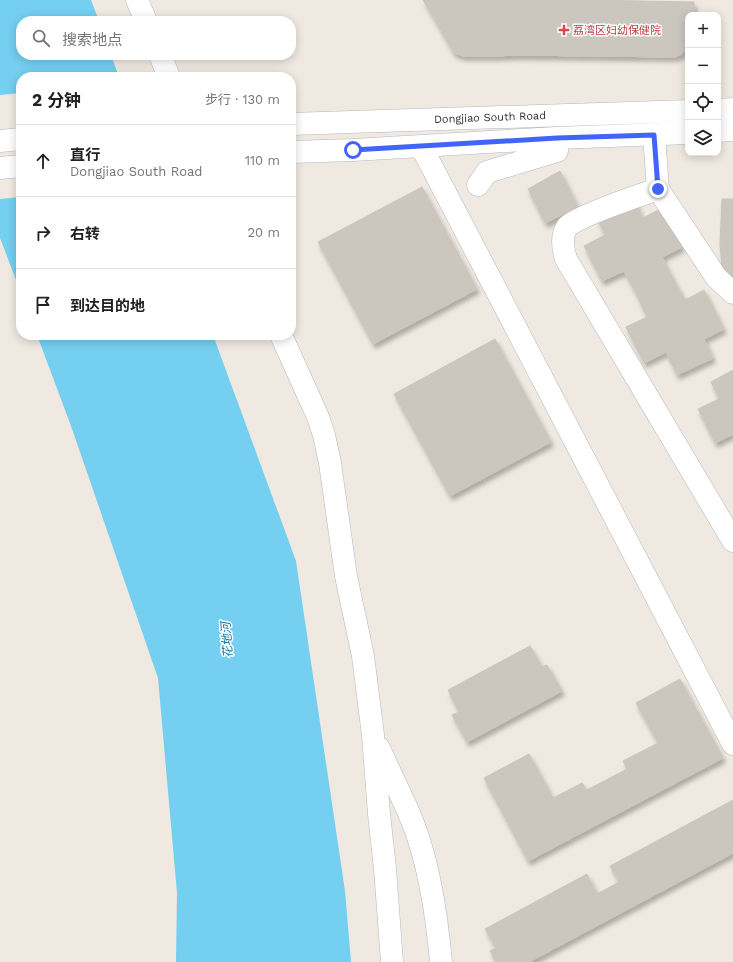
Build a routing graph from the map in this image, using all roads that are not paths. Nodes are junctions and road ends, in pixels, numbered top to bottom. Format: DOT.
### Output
graph roads {
  1 [pos="137,0"];
  2 [pos="144,16"];
  3 [pos="162,60"];
  4 [pos="167,72"];
  5 [pos="733,109"];
  6 [pos="721,110"];
  7 [pos="685,111"];
  8 [pos="296,124"];
  9 [pos="733,130"];
  10 [pos="721,131"];
  11 [pos="685,133"];
  12 [pos="654,135"];
  13 [pos="557,138"];
  14 [pos="16,139"];
  15 [pos="0,141"];
  16 [pos="421,146"];
  17 [pos="296,152"];
  18 [pos="16,166"];
  19 [pos="0,168"];
  20 [pos="478,185"];
  21 [pos="658,189"];
  22 [pos="733,293"];
  23 [pos="283,340"];
  24 [pos="733,541"];
  25 [pos="373,735"];
  26 [pos="733,744"];
  27 [pos="392,962"];
  28 [pos="440,962"];
  1 -- 2 [label="street"];
  3 -- 4 [label="street"];
  5 -- 6 [label="street"];
  7 -- 8 [label="street, Dongjiao South Road"];
  9 -- 10 [label="street"];
  11 -- 12 [label="street"];
  12 -- 13 [label="street"];
  12 -- 21 [label="street"];
  13 -- 16 [label="street"];
  13 -- 20 [label="street"];
  14 -- 15 [label="street"];
  16 -- 17 [label="street"];
  16 -- 26 [label="street"];
  18 -- 19 [label="street"];
  21 -- 22 [label="street"];
  21 -- 24 [label="street"];
  23 -- 25 [label="street"];
  25 -- 27 [label="street"];
  25 -- 28 [label="street"];
}
